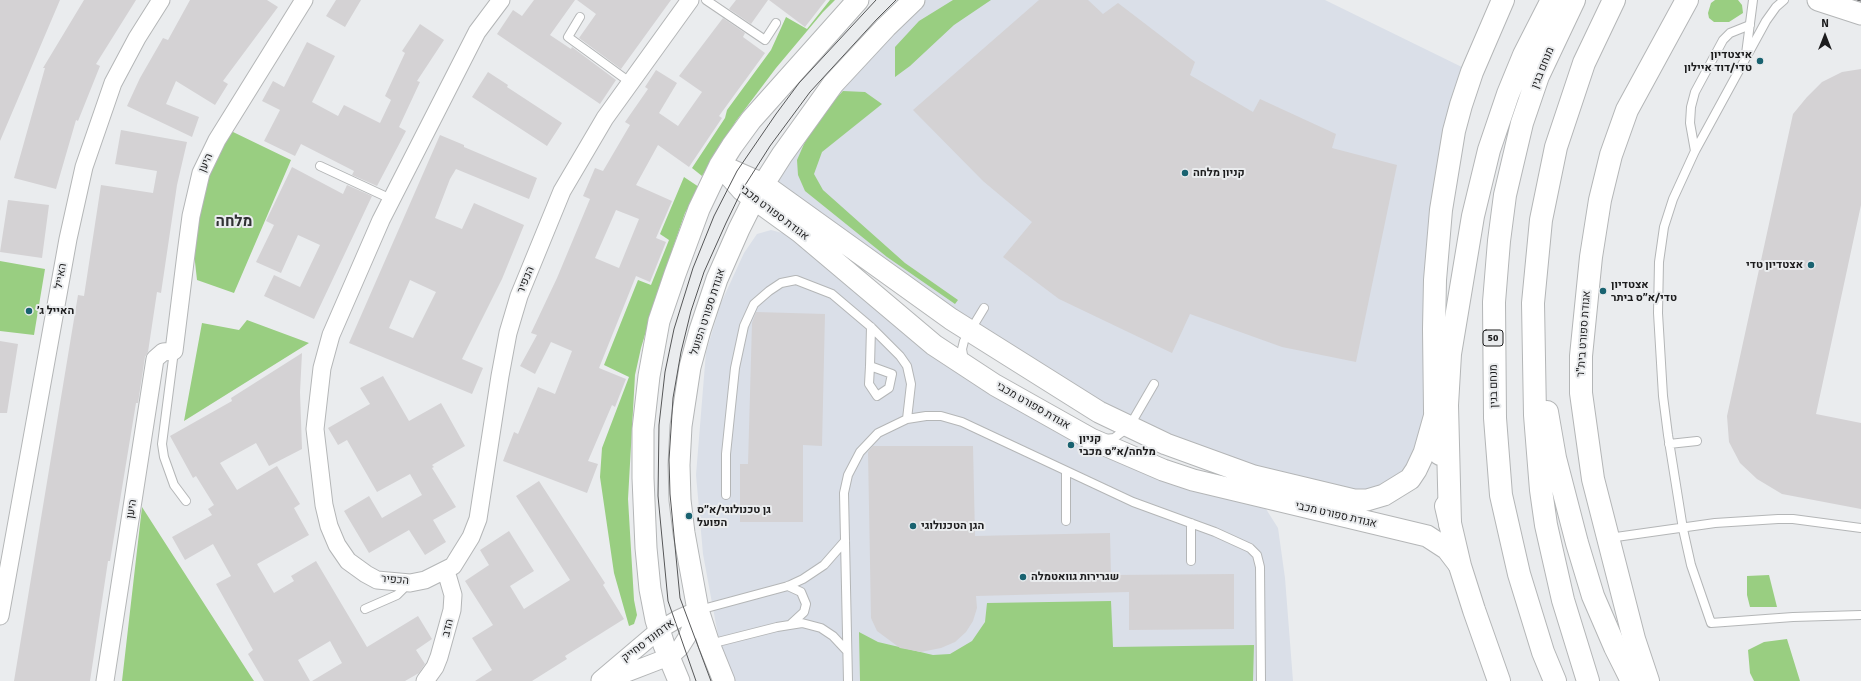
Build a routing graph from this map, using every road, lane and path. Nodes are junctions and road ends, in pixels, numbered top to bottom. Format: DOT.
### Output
graph roads {
  1 [pos="161,0"];
  2 [pos="304,0"];
  3 [pos="501,0"];
  4 [pos="690,0"];
  5 [pos="706,0"];
  6 [pos="858,0"];
  7 [pos="914,0"];
  8 [pos="1503,0"];
  9 [pos="1552,0"];
  10 [pos="1574,0"];
  11 [pos="1614,0"];
  12 [pos="1687,0"];
  13 [pos="1753,0"];
  14 [pos="1784,0"];
  15 [pos="1818,0"];
  16 [pos="1861,14"];
  17 [pos="580,17"];
  18 [pos="776,23"];
  19 [pos="1750,25"];
  20 [pos="1744,61"];
  21 [pos="631,83"];
  22 [pos="1695,151"];
  23 [pos="720,165"];
  24 [pos="320,166"];
  25 [pos="759,191"];
  26 [pos="391,199"];
  27 [pos="1534,289"];
  28 [pos="984,308"];
  29 [pos="871,327"];
  30 [pos="970,331"];
  31 [pos="174,351"];
  32 [pos="870,366"];
  33 [pos="965,366"];
  34 [pos="1154,384"];
  35 [pos="1435,411"];
  36 [pos="907,419"];
  37 [pos="1128,427"];
  38 [pos="1091,439"];
  39 [pos="1697,441"];
  40 [pos="1669,444"];
  41 [pos="1066,472"];
  42 [pos="726,495"];
  43 [pos="186,501"];
  44 [pos="1066,521"];
  45 [pos="1191,524"];
  46 [pos="1450,524"];
  47 [pos="1861,528"];
  48 [pos="1683,529"];
  49 [pos="1607,539"];
  50 [pos="845,541"];
  51 [pos="1191,561"];
  52 [pos="1460,566"];
  53 [pos="446,571"];
  54 [pos="410,583"];
  55 [pos="788,586"];
  56 [pos="364,610"];
  57 [pos="698,610"];
  58 [pos="1861,615"];
  59 [pos="0,616"];
  60 [pos="791,624"];
  61 [pos="659,630"];
  62 [pos="709,644"];
  63 [pos="847,650"];
  64 [pos="669,658"];
  65 [pos="105,681"];
  66 [pos="424,681"];
  67 [pos="598,681"];
  68 [pos="606,681"];
  69 [pos="679,681"];
  70 [pos="724,681"];
  71 [pos="848,681"];
  72 [pos="1262,681"];
  73 [pos="1499,681"];
  74 [pos="1555,681"];
  75 [pos="1588,681"];
  76 [pos="1632,681"];
  77 [pos="1648,681"];
  1 -- 59 [label="street, האייל"];
  2 -- 31 [label="street, היען"];
  3 -- 26 [label="street, הכפיר"];
  4 -- 21 [label="street, הכפיר"];
  5 -- 18 [label="lane"];
  6 -- 23 [label="street"];
  7 -- 25 [label="street, אגודת ספורט הפועל"];
  8 -- 35 [label="main road"];
  9 -- 46 [label="main road"];
  10 -- 74 [label="main road, מנחם בגין / 50"];
  11 -- 27 [label="main road"];
  12 -- 49 [label="main road, אגודת ספורט בית\"ר"];
  13 -- 19 [label="lane"];
  14 -- 20 [label="lane"];
  15 -- 16 [label="street"];
  17 -- 21 [label="lane"];
  19 -- 20 [label="lane"];
  19 -- 22 [label="lane"];
  20 -- 22 [label="lane"];
  21 -- 53 [label="street, הכפיר"];
  22 -- 40 [label="lane"];
  23 -- 25 [label="street, אגודת ספורט מכבי"];
  23 -- 61 [label="street"];
  24 -- 26 [label="lane"];
  25 -- 30 [label="street, אגודת ספורט מכבי"];
  25 -- 33 [label="street, אגודת ספורט מכבי"];
  25 -- 57 [label="street, אגודת ספורט הפועל"];
  26 -- 54 [label="street, הכפיר"];
  27 -- 75 [label="main road"];
  27 -- 76 [label="main road"];
  28 -- 30 [label="lane"];
  29 -- 32 [label="lane"];
  29 -- 36 [label="lane"];
  29 -- 42 [label="lane"];
  30 -- 33 [label="lane"];
  30 -- 37 [label="street, אגודת ספורט מכבי"];
  31 -- 43 [label="lane, היען"];
  31 -- 65 [label="street, היען"];
  33 -- 38 [label="street, אגודת ספורט מכבי"];
  34 -- 37 [label="lane"];
  35 -- 37 [label="street, אגודת ספורט מכבי"];
  35 -- 46 [label="main road"];
  36 -- 41 [label="lane"];
  36 -- 50 [label="lane"];
  37 -- 38 [label="lane"];
  38 -- 52 [label="street, אגודת ספורט מכבי"];
  39 -- 40 [label="lane"];
  40 -- 48 [label="lane"];
  41 -- 44 [label="lane"];
  41 -- 45 [label="lane"];
  45 -- 51 [label="lane"];
  45 -- 72 [label="lane"];
  46 -- 52 [label="main road"];
  47 -- 48 [label="lane"];
  48 -- 49 [label="lane"];
  48 -- 58 [label="lane"];
  49 -- 77 [label="main road, אגודת ספורט בית\"ר"];
  50 -- 55 [label="lane"];
  50 -- 63 [label="lane"];
  52 -- 73 [label="main road"];
  53 -- 54 [label="street, הכפיר"];
  53 -- 66 [label="street, הדב"];
  54 -- 56 [label="lane"];
  55 -- 57 [label="lane"];
  55 -- 60 [label="lane"];
  57 -- 61 [label="street, אדמונד סחייק"];
  57 -- 62 [label="street, אגודת ספורט הפועל"];
  57 -- 64 [label="street, אדמונד סחייק"];
  60 -- 62 [label="lane"];
  60 -- 63 [label="lane"];
  61 -- 64 [label="street"];
  61 -- 67 [label="street, אדמונד סחייק"];
  62 -- 70 [label="street, אגודת ספורט הפועל"];
  63 -- 71 [label="lane"];
  64 -- 68 [label="street, אדמונד סחייק"];
  64 -- 69 [label="street"];
}
